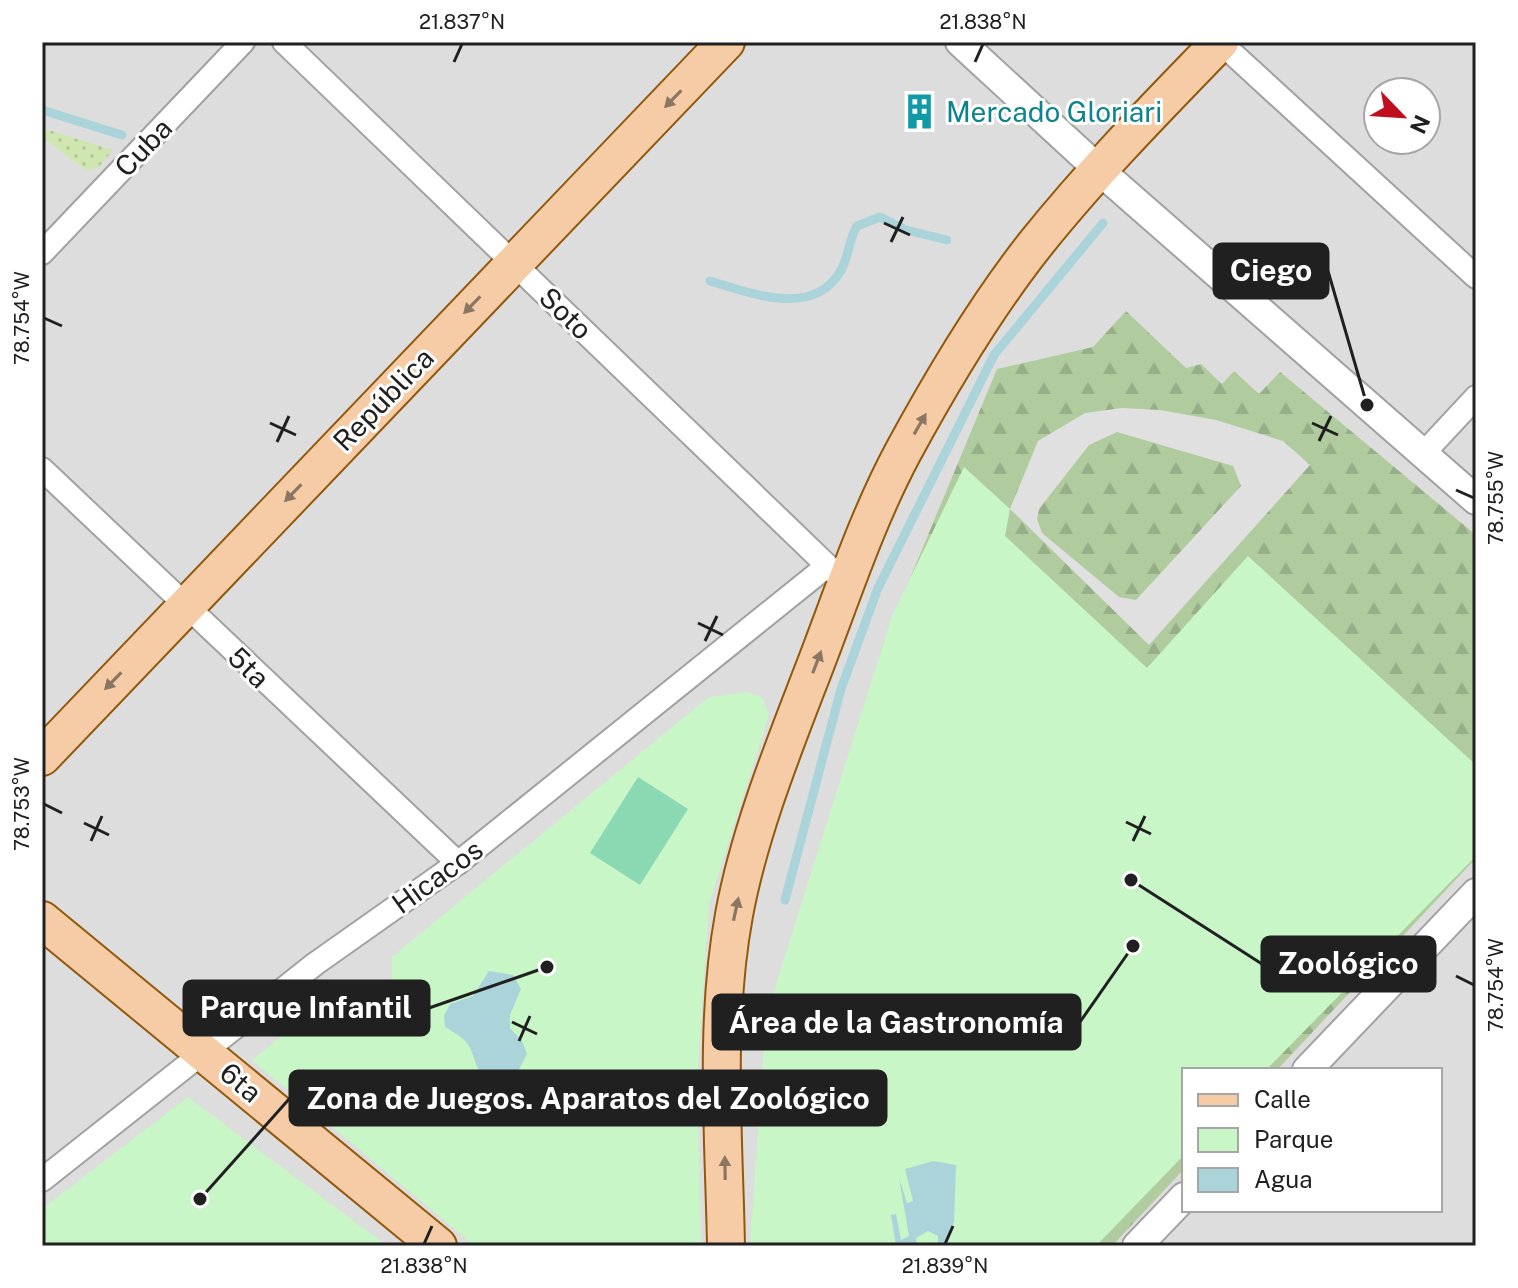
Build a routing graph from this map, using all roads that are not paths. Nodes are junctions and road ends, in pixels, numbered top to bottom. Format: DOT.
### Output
graph roads {
  1 [pos="243,42"];
  2 [pos="284,42"];
  3 [pos="726,42"];
  4 [pos="960,42"];
  5 [pos="1220,42"];
  6 [pos="1098,169"];
  7 [pos="42,253"];
  8 [pos="513,263"];
  9 [pos="1476,277"];
  10 [pos="1476,397"];
  11 [pos="1422,455"];
  12 [pos="42,469"];
  13 [pos="1476,500"];
  14 [pos="837,575"];
  15 [pos="185,606"];
  16 [pos="42,757"];
  17 [pos="458,863"];
  18 [pos="1476,893"];
  19 [pos="42,920"];
  20 [pos="204,1052"];
  21 [pos="1309,1068"];
  22 [pos="42,1180"];
  23 [pos="1182,1199"];
  24 [pos="438,1246"];
  25 [pos="726,1246"];
  26 [pos="1137,1246"];
  1 -- 7 [label="street, Cuba"];
  2 -- 8 [label="street, Soto"];
  3 -- 8 [label="main road, República, one-way"];
  4 -- 6 [label="street"];
  5 -- 6 [label="main road"];
  5 -- 9 [label="street"];
  6 -- 11 [label="street"];
  14 -- 6 [label="main road, one-way"];
  8 -- 14 [label="street, Soto"];
  8 -- 15 [label="main road, República, one-way"];
  10 -- 11 [label="street"];
  11 -- 13 [label="street"];
  12 -- 15 [label="street, 5ta"];
  14 -- 17 [label="street, Hicacos"];
  25 -- 14 [label="main road, one-way"];
  15 -- 16 [label="main road, República, one-way"];
  15 -- 17 [label="street, 5ta"];
  17 -- 20 [label="street, Hicacos"];
  18 -- 21 [label="street"];
  19 -- 20 [label="main road, 6ta"];
  20 -- 22 [label="street, Hicacos"];
  20 -- 24 [label="main road, 6ta"];
  23 -- 26 [label="street"];
}
